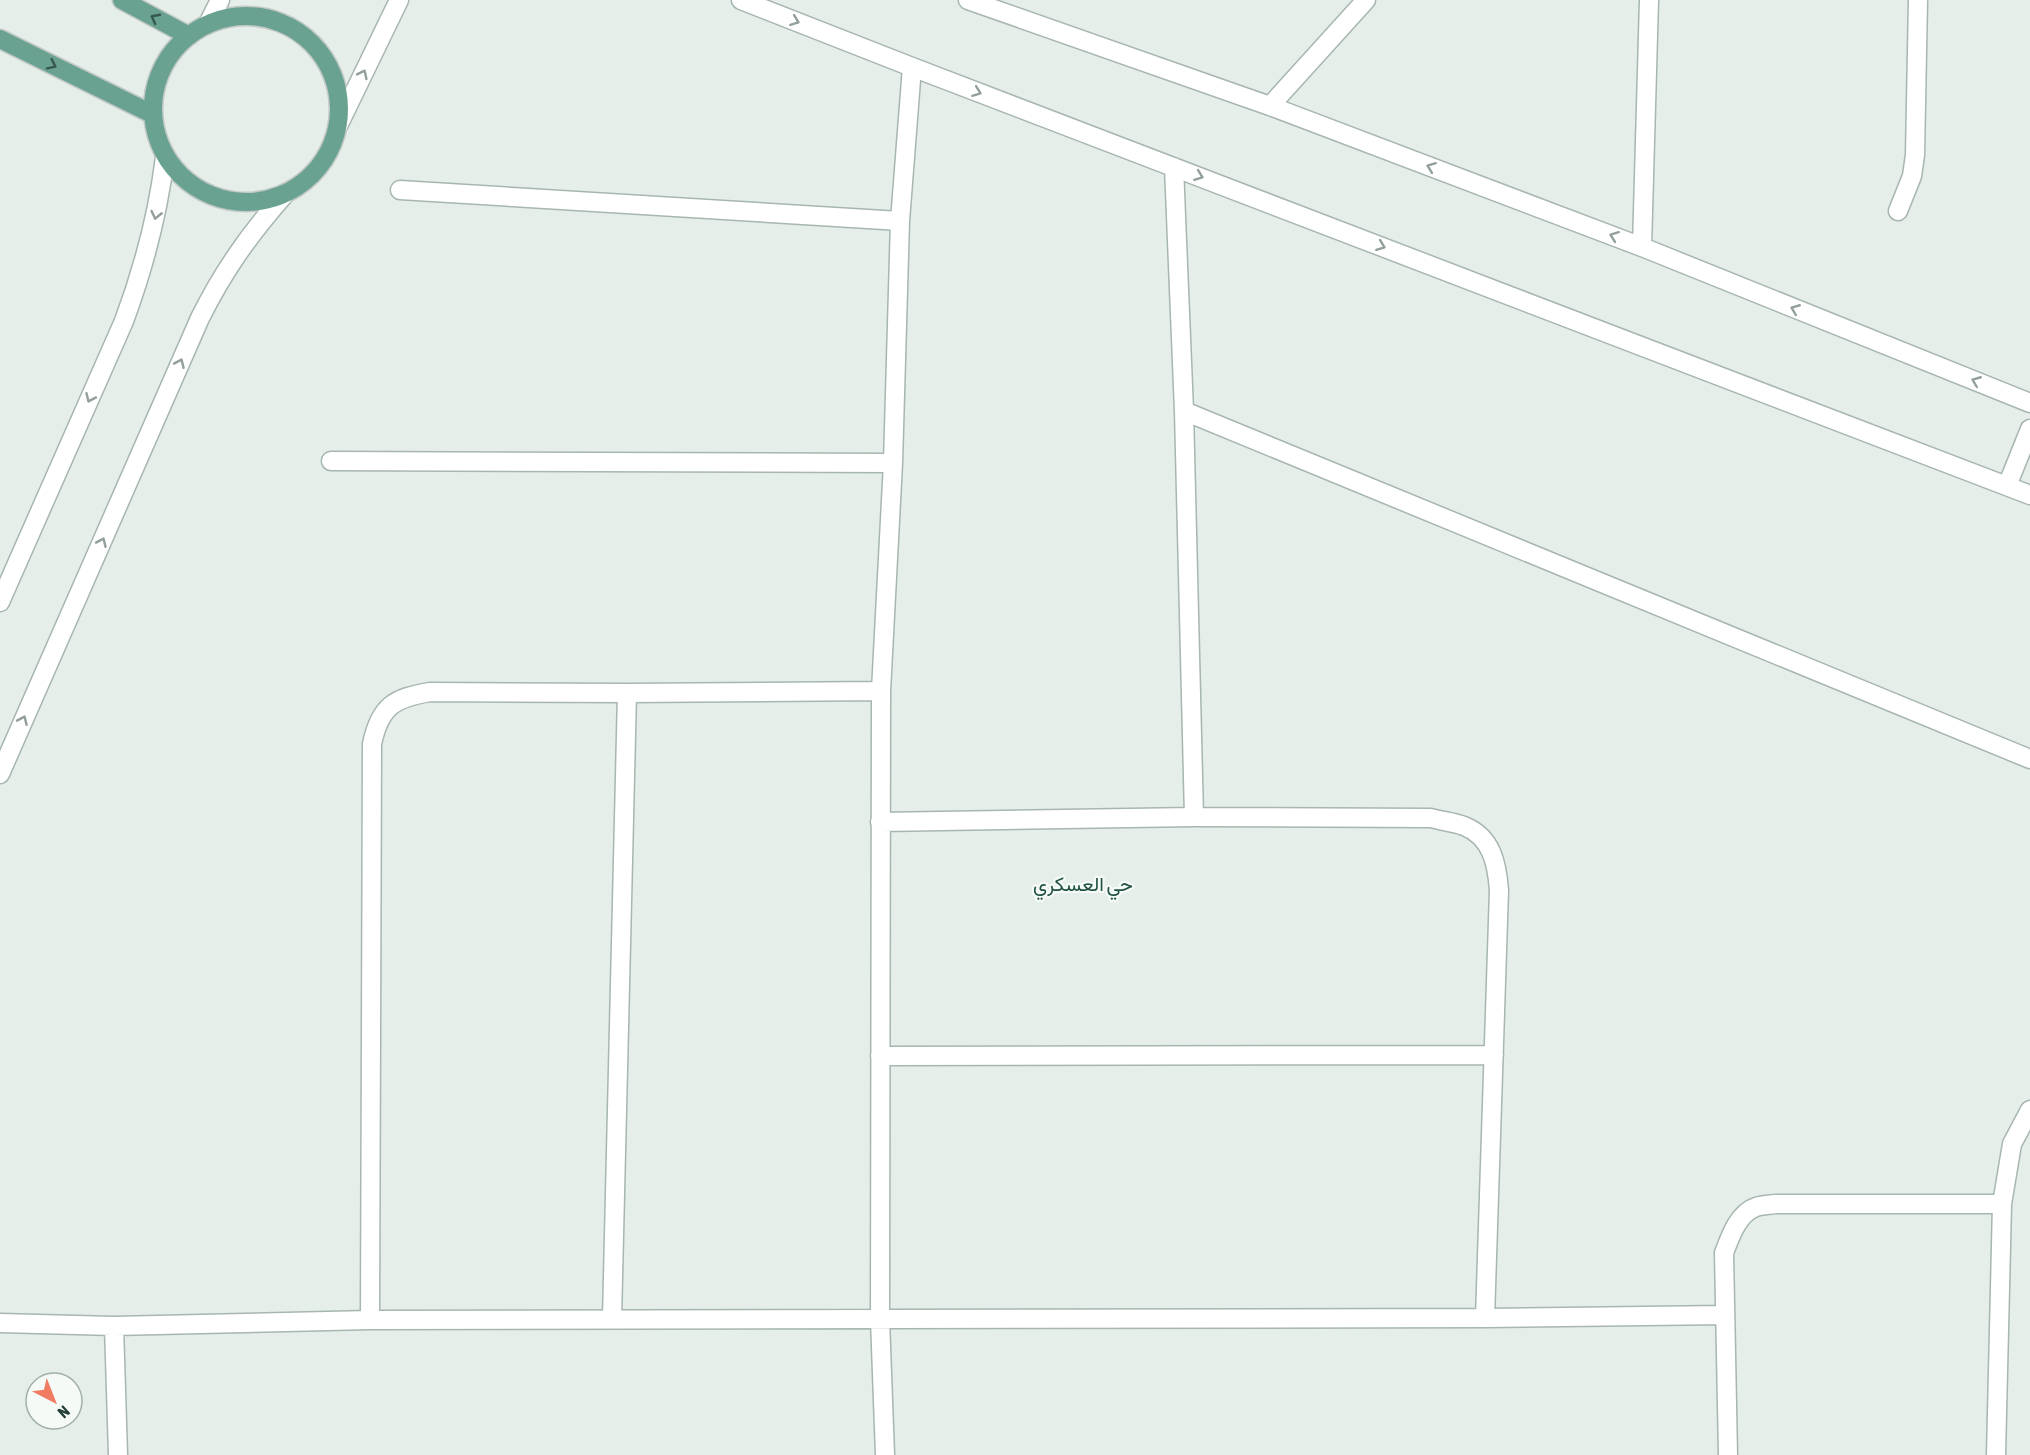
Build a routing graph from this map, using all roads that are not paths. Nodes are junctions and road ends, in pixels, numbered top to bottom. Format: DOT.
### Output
graph roads {
  1 [pos="122,0"];
  2 [pos="220,0"];
  3 [pos="399,0"];
  4 [pos="741,0"];
  5 [pos="968,0"];
  6 [pos="1366,0"];
  7 [pos="1649,0"];
  8 [pos="1918,0"];
  9 [pos="208,24"];
  10 [pos="189,36"];
  11 [pos="0,39"];
  12 [pos="912,67"];
  13 [pos="1270,106"];
  14 [pos="152,114"];
  15 [pos="338,126"];
  16 [pos="165,157"];
  17 [pos="1174,167"];
  18 [pos="400,190"];
  19 [pos="284,195"];
  20 [pos="1898,211"];
  21 [pos="900,221"];
  22 [pos="1642,247"];
  23 [pos="2030,403"];
  24 [pos="1184,411"];
  25 [pos="2030,429"];
  26 [pos="331,461"];
  27 [pos="893,463"];
  28 [pos="2007,486"];
  29 [pos="2030,495"];
  30 [pos="0,602"];
  31 [pos="881,691"];
  32 [pos="627,693"];
  33 [pos="2030,759"];
  34 [pos="0,774"];
  35 [pos="1194,817"];
  36 [pos="880,822"];
  37 [pos="880,1056"];
  38 [pos="1494,1056"];
  39 [pos="2030,1110"];
  40 [pos="2002,1204"];
  41 [pos="1725,1315"];
  42 [pos="1485,1318"];
  43 [pos="612,1319"];
  44 [pos="880,1319"];
  45 [pos="370,1320"];
  46 [pos="0,1323"];
  47 [pos="114,1326"];
  48 [pos="118,1455"];
  49 [pos="885,1455"];
  50 [pos="1728,1455"];
  51 [pos="1996,1455"];
  10 -- 1 [label="main road, one-way"];
  2 -- 9 [label="street"];
  15 -- 3 [label="street, one-way"];
  4 -- 12 [label="street, one-way"];
  5 -- 13 [label="street"];
  6 -- 13 [label="street"];
  7 -- 22 [label="street"];
  8 -- 20 [label="street"];
  9 -- 10 [label="main road"];
  9 -- 15 [label="main road"];
  10 -- 14 [label="main road"];
  11 -- 14 [label="main road, one-way"];
  12 -- 17 [label="street, one-way"];
  12 -- 21 [label="street"];
  22 -- 13 [label="street, one-way"];
  14 -- 16 [label="main road"];
  15 -- 19 [label="main road"];
  16 -- 19 [label="main road"];
  16 -- 30 [label="street, one-way"];
  17 -- 24 [label="street"];
  17 -- 28 [label="street, one-way"];
  18 -- 21 [label="street"];
  34 -- 19 [label="street, one-way"];
  21 -- 27 [label="street"];
  23 -- 22 [label="street, one-way"];
  24 -- 33 [label="street"];
  24 -- 35 [label="street"];
  25 -- 28 [label="street"];
  26 -- 27 [label="street"];
  27 -- 31 [label="street"];
  28 -- 29 [label="street"];
  31 -- 32 [label="street"];
  31 -- 36 [label="street"];
  32 -- 43 [label="street"];
  32 -- 45 [label="street"];
  35 -- 36 [label="street"];
  35 -- 38 [label="street"];
  36 -- 37 [label="street"];
  37 -- 38 [label="street"];
  37 -- 44 [label="street"];
  38 -- 42 [label="street"];
  39 -- 40 [label="street"];
  40 -- 41 [label="street"];
  40 -- 51 [label="street"];
  41 -- 42 [label="street"];
  41 -- 50 [label="street"];
  42 -- 44 [label="street"];
  43 -- 44 [label="street"];
  43 -- 45 [label="street"];
  44 -- 49 [label="street"];
  45 -- 47 [label="street"];
  46 -- 47 [label="street"];
  47 -- 48 [label="street"];
}
